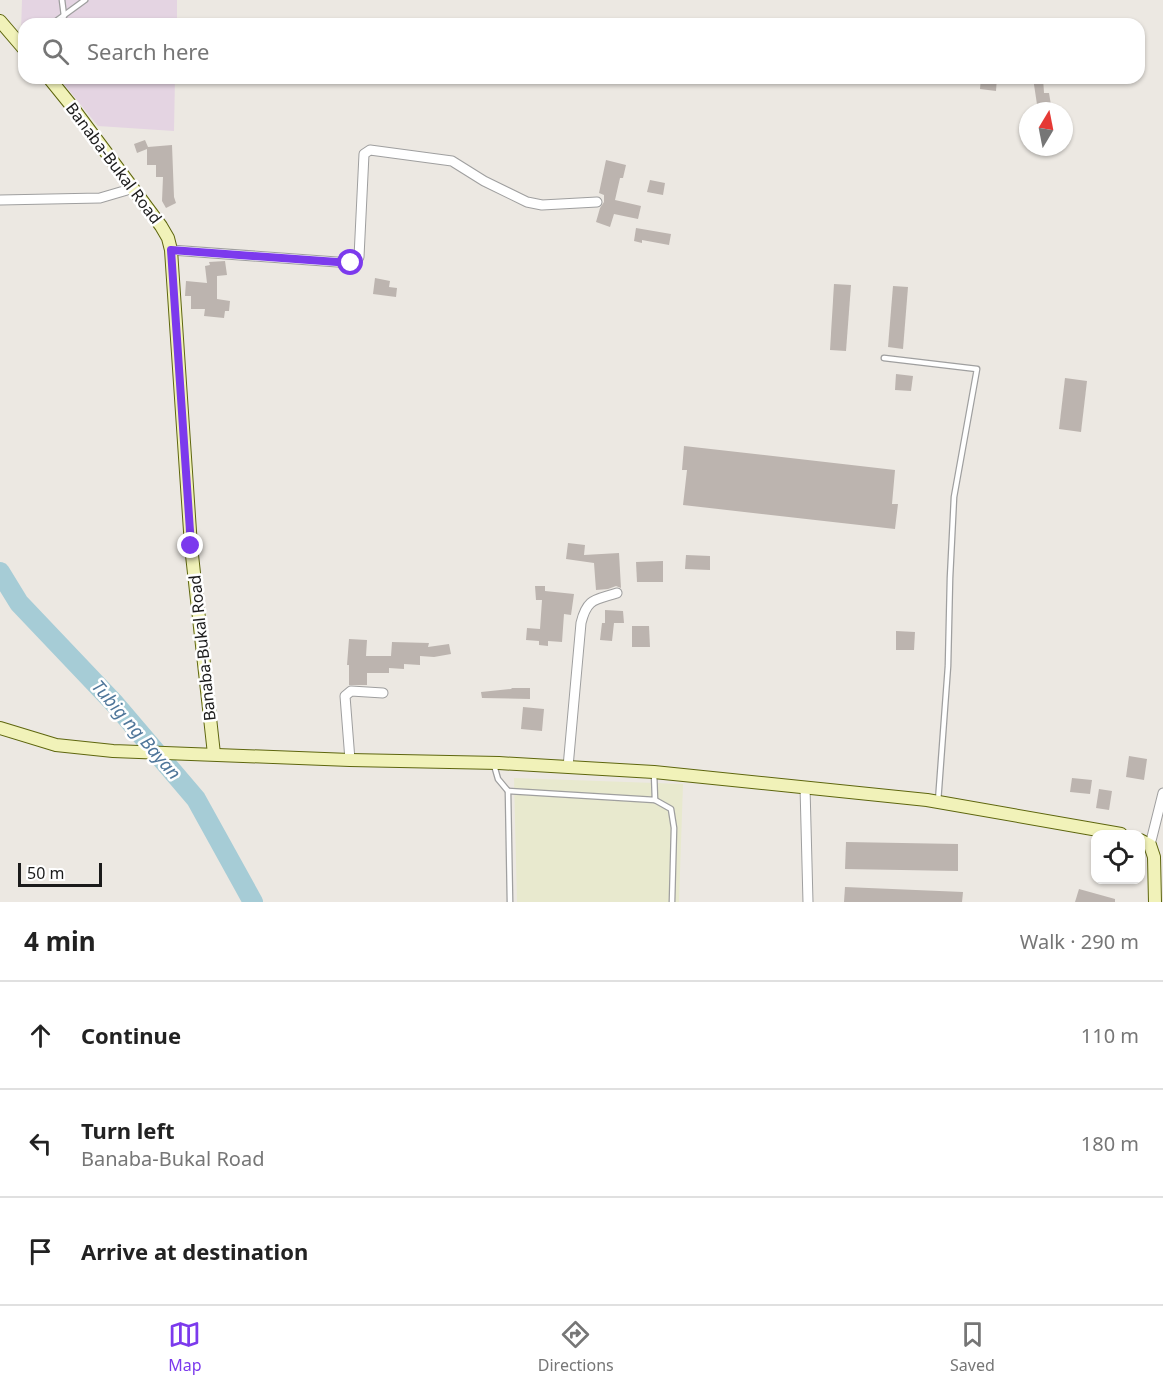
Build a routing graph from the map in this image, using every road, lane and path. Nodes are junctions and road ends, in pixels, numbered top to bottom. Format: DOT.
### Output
graph roads {
  1 [pos="62,0"];
  2 [pos="85,0"];
  3 [pos="64,16"];
  4 [pos="61,18"];
  5 [pos="0,21"];
  6 [pos="18,41"];
  7 [pos="54,84"];
  8 [pos="134,188"];
  9 [pos="0,200"];
  10 [pos="597,202"];
  11 [pos="171,250"];
  12 [pos="884,358"];
  13 [pos="617,593"];
  14 [pos="383,693"];
  15 [pos="0,728"];
  16 [pos="214,754"];
  17 [pos="350,760"];
  18 [pos="494,764"];
  19 [pos="568,767"];
  20 [pos="654,772"];
  21 [pos="805,787"];
  22 [pos="508,791"];
  23 [pos="1163,793"];
  24 [pos="655,800"];
  25 [pos="938,802"];
  26 [pos="1098,830"];
  27 [pos="1145,843"];
  28 [pos="510,902"];
  29 [pos="672,902"];
  30 [pos="808,902"];
  31 [pos="1155,902"];
  1 -- 3 [label="lane"];
  2 -- 3 [label="lane"];
  3 -- 4 [label="lane"];
  5 -- 6 [label="main road"];
  7 -- 8 [label="main road, Banaba-Bukal Road"];
  8 -- 9 [label="street"];
  8 -- 11 [label="main road, Banaba-Bukal Road"];
  10 -- 11 [label="street"];
  11 -- 16 [label="main road, Banaba-Bukal Road"];
  12 -- 25 [label="lane"];
  13 -- 19 [label="street"];
  14 -- 17 [label="street"];
  15 -- 16 [label="main road"];
  16 -- 17 [label="main road"];
  17 -- 18 [label="main road"];
  18 -- 19 [label="main road"];
  18 -- 22 [label="lane"];
  19 -- 20 [label="main road"];
  20 -- 21 [label="main road"];
  20 -- 24 [label="lane"];
  21 -- 25 [label="main road"];
  21 -- 30 [label="street"];
  22 -- 24 [label="lane"];
  22 -- 28 [label="lane"];
  23 -- 27 [label="street"];
  24 -- 29 [label="lane"];
  25 -- 26 [label="main road"];
  27 -- 31 [label="main road"];
}
